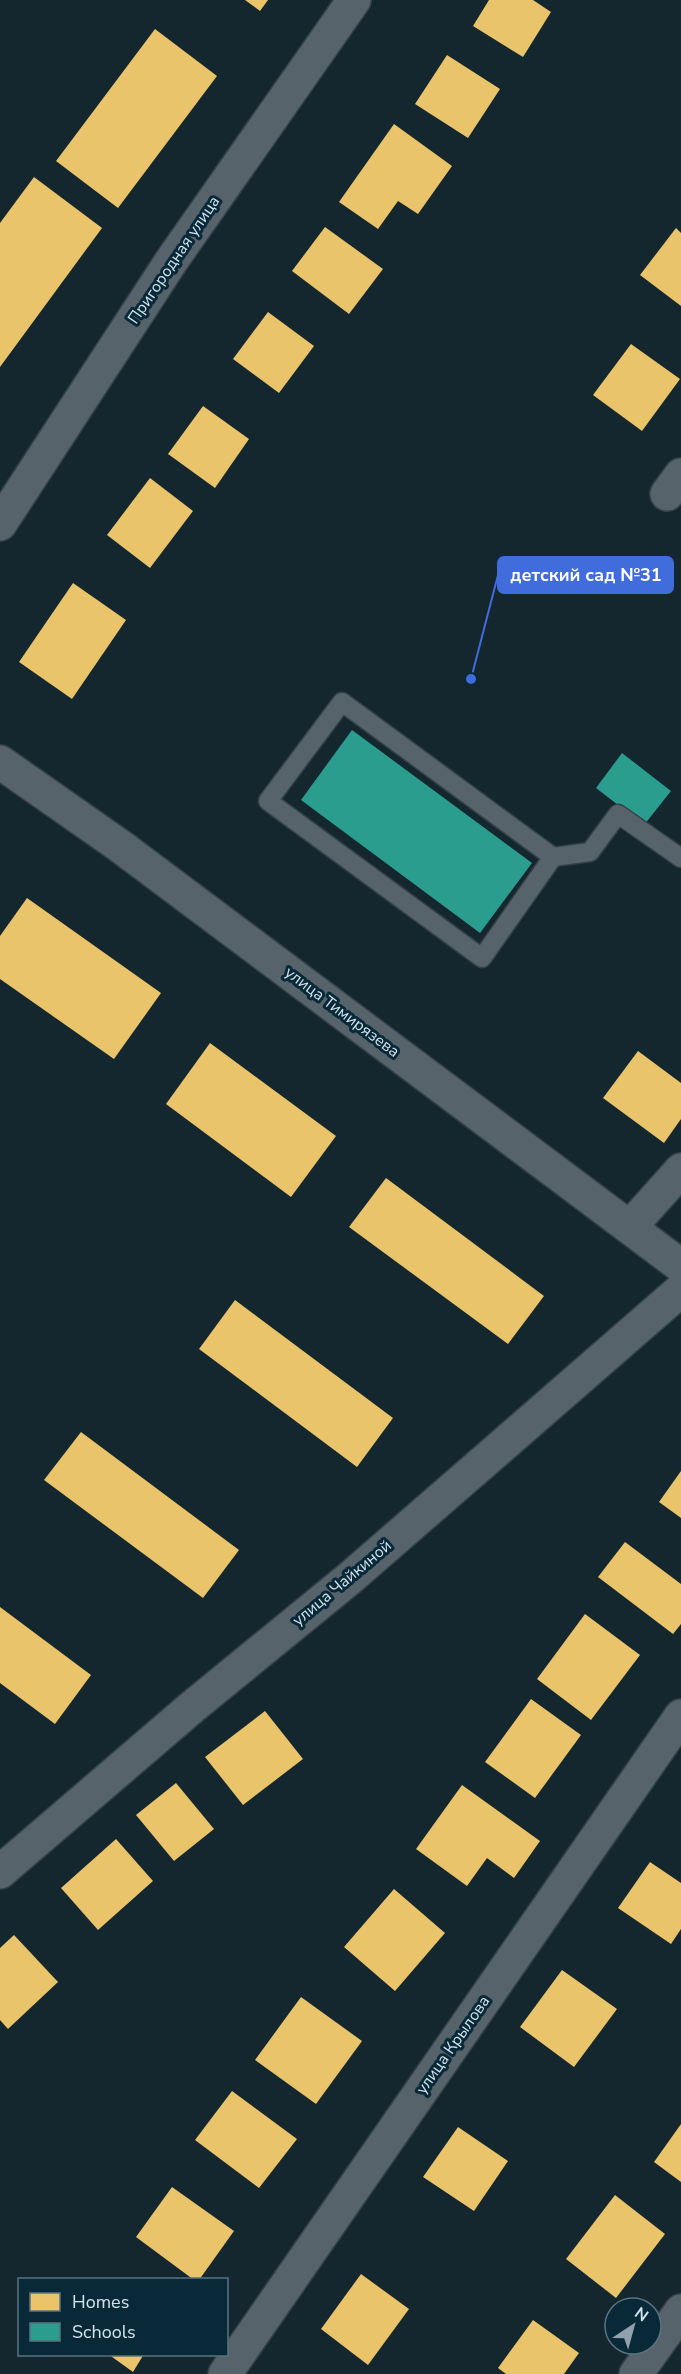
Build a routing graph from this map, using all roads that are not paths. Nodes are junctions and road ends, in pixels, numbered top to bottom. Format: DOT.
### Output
graph roads {
  1 [pos="354,0"];
  2 [pos="0,524"];
  3 [pos="0,762"];
  4 [pos="553,857"];
  5 [pos="681,858"];
  6 [pos="681,1170"];
  7 [pos="630,1227"];
  8 [pos="681,1266"];
  9 [pos="681,1290"];
  10 [pos="681,1716"];
  11 [pos="0,1872"];
  12 [pos="681,2311"];
  13 [pos="225,2374"];
  14 [pos="636,2374"];
  1 -- 2 [label="street, Пригородная улица"];
  3 -- 7 [label="street, улица Тимирязева"];
  4 -- 4 [label="lane"];
  4 -- 5 [label="lane"];
  6 -- 7 [label="street"];
  7 -- 8 [label="street, улица Тимирязева"];
  9 -- 11 [label="street, улица Чайкиной"];
  10 -- 13 [label="street, улица Крылова"];
  12 -- 14 [label="street"];
}
